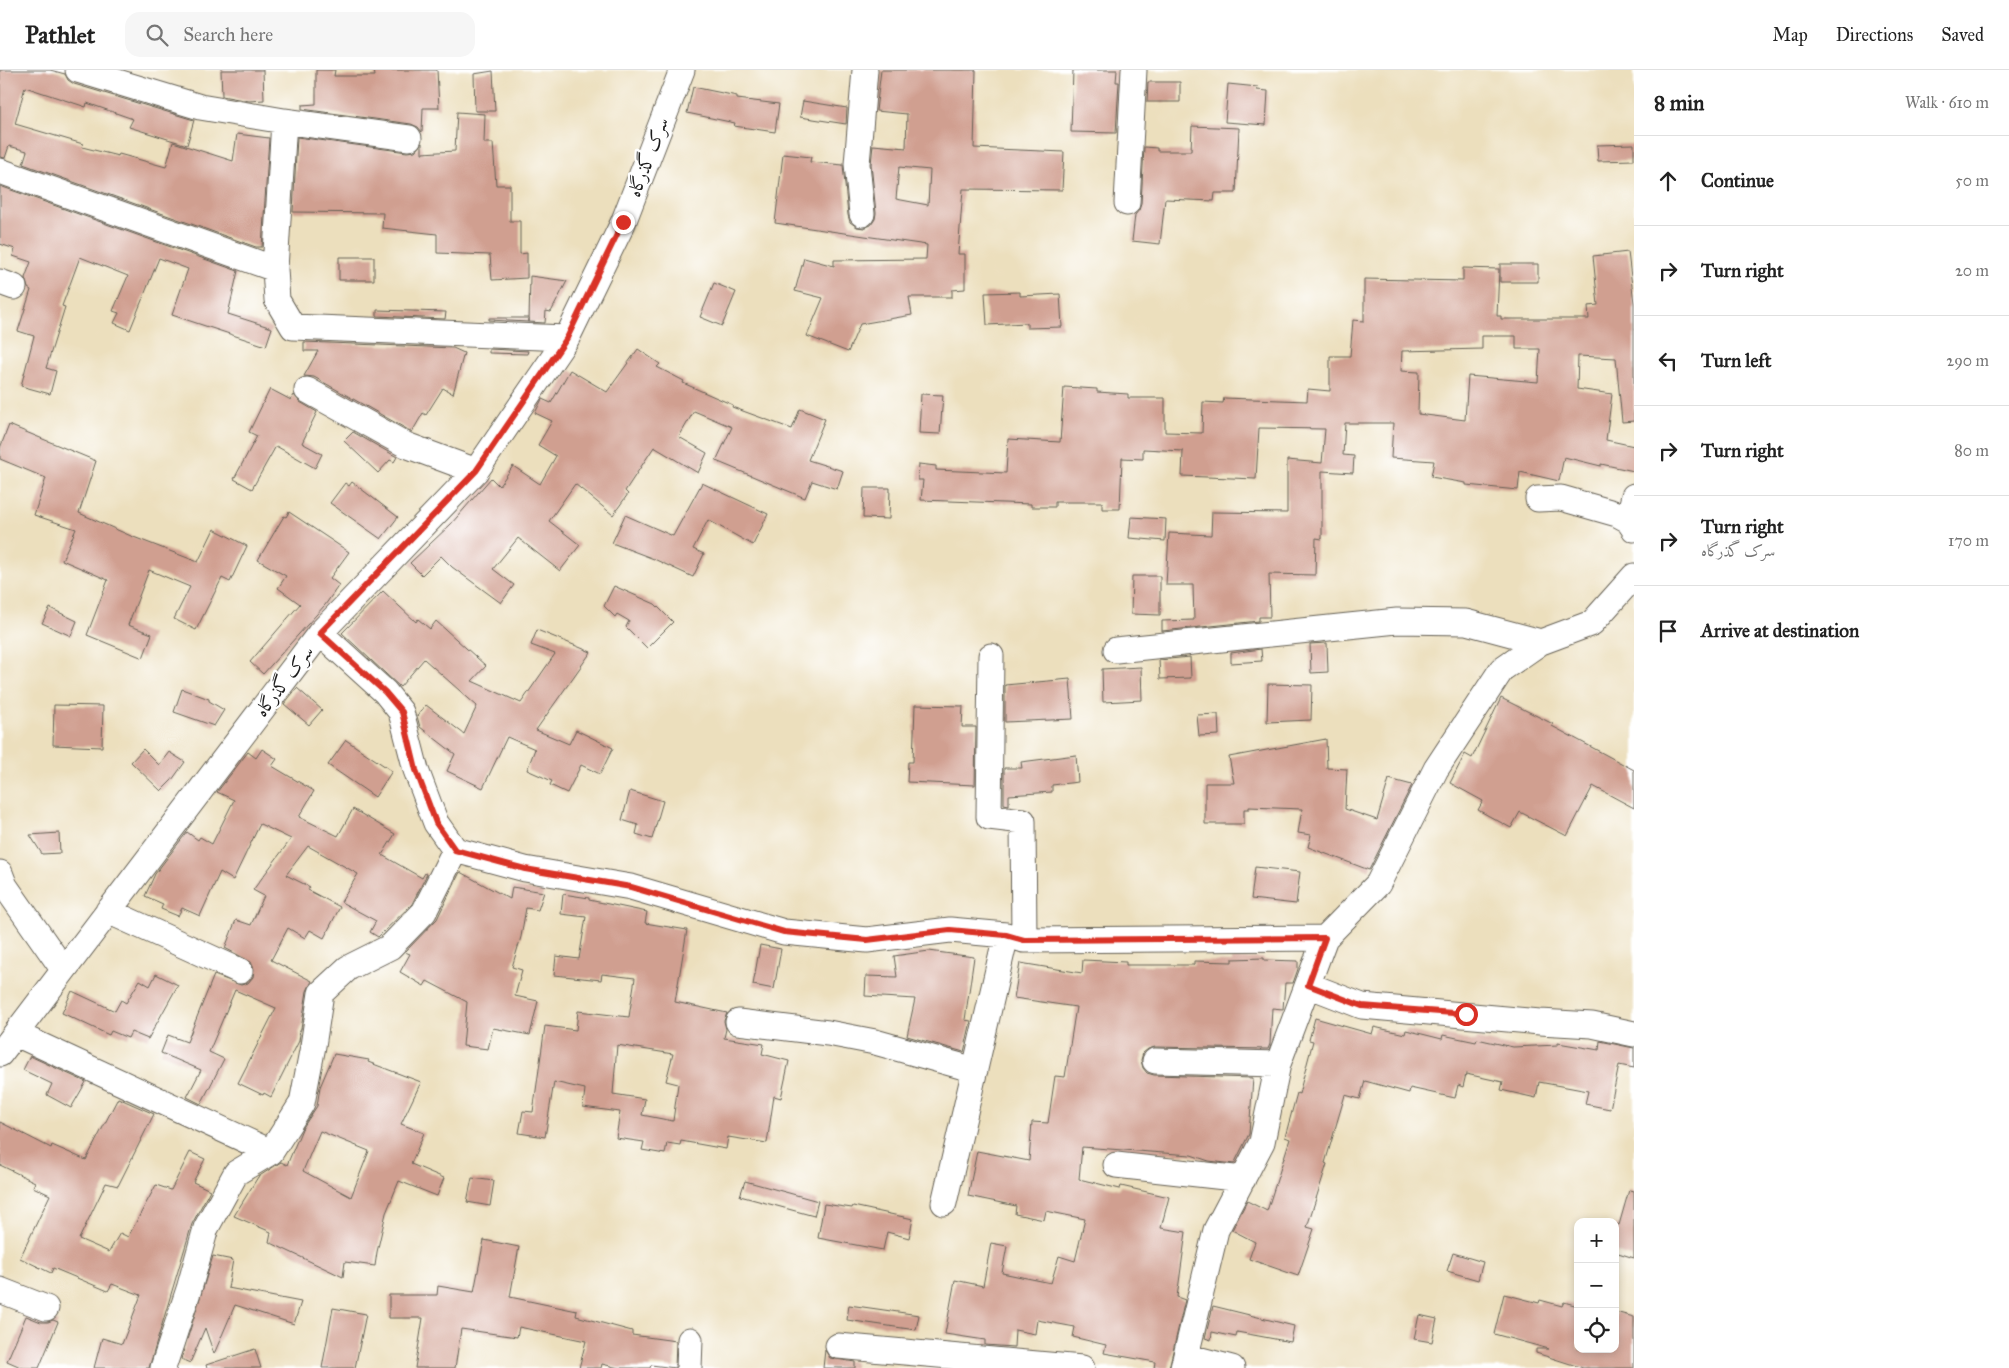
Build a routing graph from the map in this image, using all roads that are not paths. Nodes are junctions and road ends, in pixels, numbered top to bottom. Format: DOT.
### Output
graph roads {
  1 [pos="78,70"];
  2 [pos="682,70"];
  3 [pos="865,70"];
  4 [pos="1134,70"];
  5 [pos="284,121"];
  6 [pos="410,138"];
  7 [pos="0,171"];
  8 [pos="1128,203"];
  9 [pos="862,214"];
  10 [pos="275,269"];
  11 [pos="567,338"];
  12 [pos="307,390"];
  13 [pos="476,471"];
  14 [pos="1634,496"];
  15 [pos="1538,499"];
  16 [pos="1631,525"];
  17 [pos="1634,576"];
  18 [pos="320,633"];
  19 [pos="1541,642"];
  20 [pos="1116,650"];
  21 [pos="991,656"];
  22 [pos="455,850"];
  23 [pos="0,873"];
  24 [pos="108,911"];
  25 [pos="1015,937"];
  26 [pos="1325,938"];
  27 [pos="63,969"];
  28 [pos="240,971"];
  29 [pos="1308,985"];
  30 [pos="738,1022"];
  31 [pos="16,1034"];
  32 [pos="1634,1034"];
  33 [pos="0,1054"];
  34 [pos="1155,1061"];
  35 [pos="1278,1064"];
  36 [pos="974,1070"];
  37 [pos="271,1152"];
  38 [pos="1116,1165"];
  39 [pos="1243,1179"];
  40 [pos="944,1202"];
  41 [pos="0,1290"];
  42 [pos="46,1308"];
  43 [pos="690,1340"];
  44 [pos="838,1346"];
  45 [pos="1184,1362"];
  46 [pos="163,1368"];
  47 [pos="689,1368"];
  48 [pos="1082,1368"];
  49 [pos="1232,1368"];
  1 -- 5 [label="street"];
  2 -- 11 [label="street, سرک گذرگاه"];
  3 -- 9 [label="street"];
  4 -- 8 [label="street"];
  5 -- 6 [label="street"];
  5 -- 10 [label="street"];
  7 -- 10 [label="street"];
  10 -- 11 [label="street"];
  11 -- 13 [label="street, سرک گذرگاه"];
  12 -- 13 [label="street"];
  13 -- 18 [label="street, سرک گذرگاه"];
  14 -- 16 [label="street"];
  15 -- 16 [label="street"];
  17 -- 19 [label="street"];
  18 -- 22 [label="street"];
  18 -- 24 [label="street, سرک گذرگاه"];
  19 -- 20 [label="street"];
  19 -- 26 [label="street"];
  21 -- 25 [label="street"];
  22 -- 25 [label="street"];
  22 -- 37 [label="street"];
  23 -- 27 [label="street"];
  24 -- 27 [label="street, سرک گذرگاه"];
  24 -- 28 [label="street"];
  25 -- 26 [label="street"];
  25 -- 36 [label="street"];
  26 -- 29 [label="street"];
  27 -- 31 [label="street, سرک گذرگاه"];
  29 -- 32 [label="street"];
  29 -- 35 [label="street"];
  30 -- 36 [label="street"];
  31 -- 33 [label="street, سرک گذرگاه"];
  31 -- 37 [label="street"];
  34 -- 35 [label="street"];
  35 -- 39 [label="street"];
  36 -- 40 [label="street"];
  37 -- 46 [label="street"];
  38 -- 39 [label="street"];
  39 -- 45 [label="street"];
  41 -- 42 [label="street"];
  43 -- 47 [label="street"];
  44 -- 48 [label="street"];
  45 -- 49 [label="street"];
}
